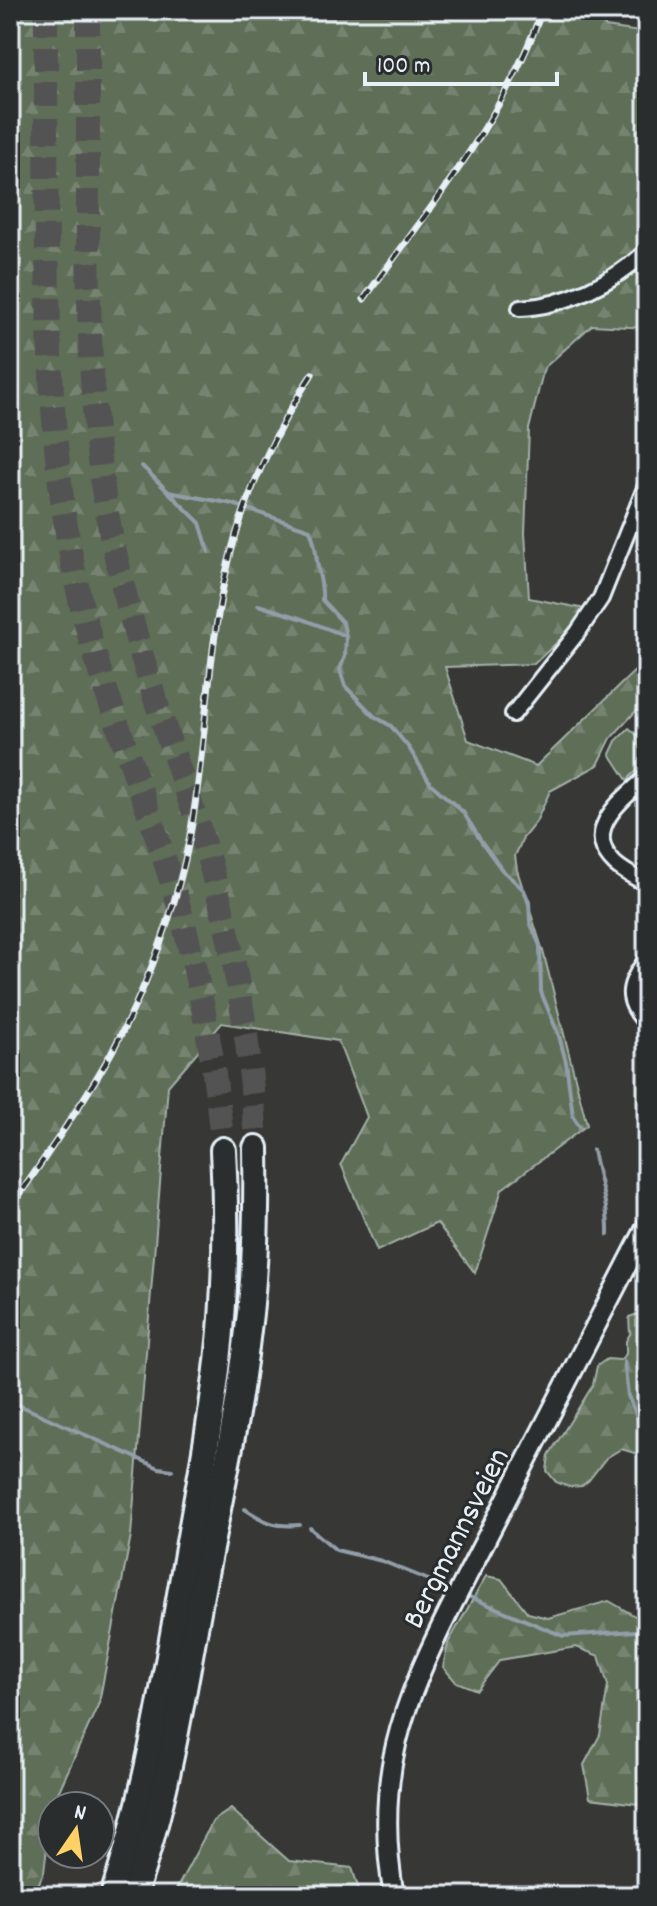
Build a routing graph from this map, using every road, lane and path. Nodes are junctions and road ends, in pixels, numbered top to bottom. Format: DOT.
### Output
graph roads {
  1 [pos="647,251"];
  2 [pos="520,308"];
  3 [pos="647,483"];
  4 [pos="513,714"];
  5 [pos="647,777"];
  6 [pos="647,884"];
  7 [pos="647,959"];
  8 [pos="647,1024"];
  9 [pos="256,1148"];
  10 [pos="223,1150"];
  11 [pos="647,1226"];
  12 [pos="113,1896"];
  13 [pos="133,1896"];
  14 [pos="394,1896"];
  1 -- 2 [label="street"];
  3 -- 4 [label="street"];
  5 -- 6 [label="street"];
  7 -- 8 [label="street"];
  9 -- 13 [label="highway"];
  10 -- 12 [label="highway"];
  11 -- 14 [label="main road, Bergmannsveien"];
}
